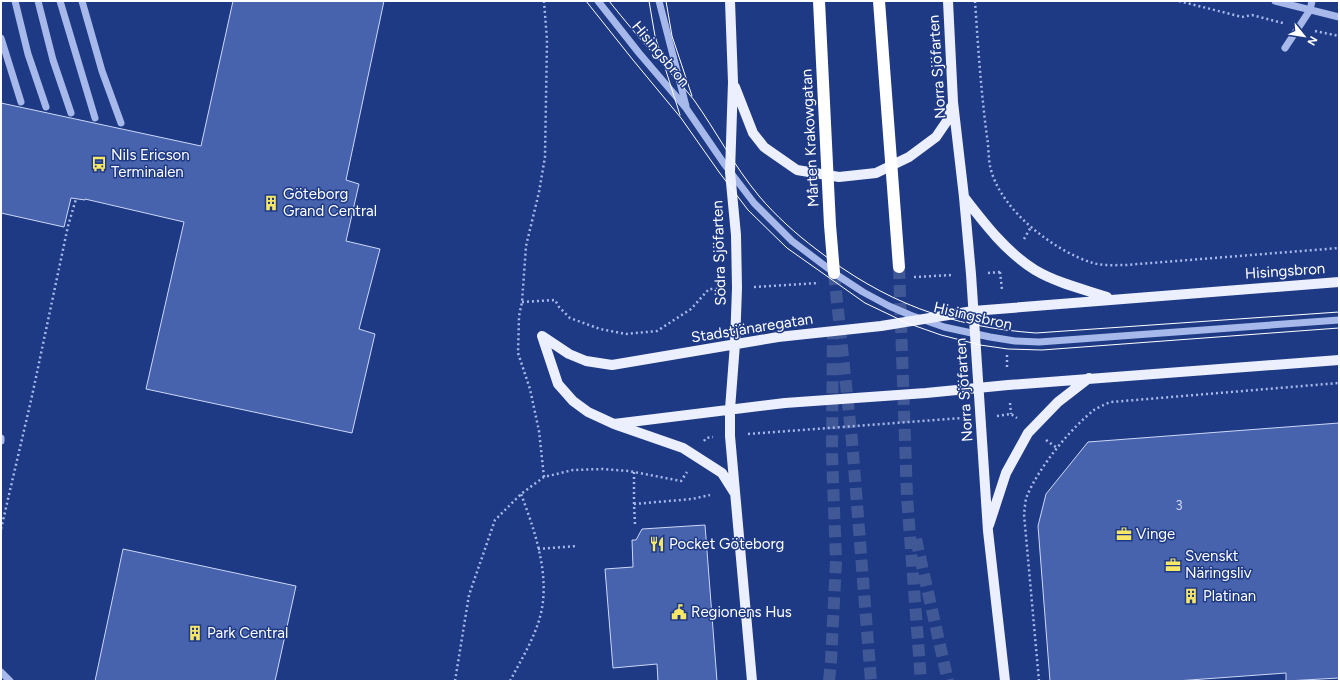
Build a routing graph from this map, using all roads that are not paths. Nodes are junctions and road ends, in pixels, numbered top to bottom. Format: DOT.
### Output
graph roads {
  1 [pos="15,1"];
  2 [pos="38,1"];
  3 [pos="60,1"];
  4 [pos="82,1"];
  5 [pos="598,1"];
  6 [pos="659,1"];
  7 [pos="730,1"];
  8 [pos="819,1"];
  9 [pos="879,1"];
  10 [pos="948,1"];
  11 [pos="1275,1"];
  12 [pos="1312,1"];
  13 [pos="1310,10"];
  14 [pos="1339,17"];
  15 [pos="1,38"];
  16 [pos="1285,48"];
  17 [pos="733,82"];
  18 [pos="21,102"];
  19 [pos="953,102"];
  20 [pos="46,108"];
  21 [pos="686,108"];
  22 [pos="71,113"];
  23 [pos="95,118"];
  24 [pos="120,123"];
  25 [pos="964,197"];
  26 [pos="899,267"];
  27 [pos="834,273"];
  28 [pos="1339,282"];
  29 [pos="1113,299"];
  30 [pos="973,311"];
  31 [pos="1339,320"];
  32 [pos="736,344"];
  33 [pos="1339,360"];
  34 [pos="1089,378"];
  35 [pos="979,387"];
  36 [pos="730,409"];
  37 [pos="614,424"];
  38 [pos="736,494"];
  39 [pos="988,531"];
  40 [pos="1,672"];
  41 [pos="10,681"];
  42 [pos="752,681"];
  43 [pos="1005,681"];
  1 -- 20 [label="street"];
  2 -- 22 [label="street"];
  3 -- 23 [label="street"];
  4 -- 24 [label="street"];
  5 -- 21 [label="street, Hisingsbron"];
  6 -- 21 [label="street, Hisingsbron"];
  7 -- 17 [label="main road, Södra Sjöfarten"];
  8 -- 27 [label="highway, Mårten Krakowgatan"];
  9 -- 26 [label="highway"];
  10 -- 19 [label="main road, Norra Sjöfarten"];
  11 -- 13 [label="street"];
  12 -- 13 [label="street"];
  13 -- 14 [label="street"];
  13 -- 16 [label="street"];
  15 -- 18 [label="street"];
  17 -- 19 [label="main road, Södra Sjöfarten"];
  17 -- 32 [label="main road, Södra Sjöfarten"];
  19 -- 25 [label="main road, Norra Sjöfarten"];
  21 -- 31 [label="street, Hisingsbron"];
  25 -- 29 [label="main road, Hisingsbron"];
  25 -- 30 [label="main road, Norra Sjöfarten"];
  28 -- 29 [label="main road, Hisingsbron"];
  29 -- 30 [label="main road, Hisingsbron"];
  30 -- 32 [label="main road, Stadstjänaregatan"];
  30 -- 35 [label="main road, Norra Sjöfarten"];
  32 -- 36 [label="main road, Södra Sjöfarten"];
  32 -- 37 [label="main road, Stadstjänaregatan"];
  33 -- 34 [label="main road"];
  34 -- 35 [label="main road"];
  34 -- 39 [label="main road"];
  35 -- 36 [label="main road"];
  35 -- 39 [label="main road, Norra Sjöfarten"];
  36 -- 37 [label="main road"];
  36 -- 38 [label="main road, Södra Sjöfarten"];
  37 -- 38 [label="main road, Södra Sjöfarten"];
  38 -- 42 [label="main road, Södra Sjöfarten"];
  39 -- 43 [label="main road, Norra Sjöfarten"];
  40 -- 41 [label="street"];
}
